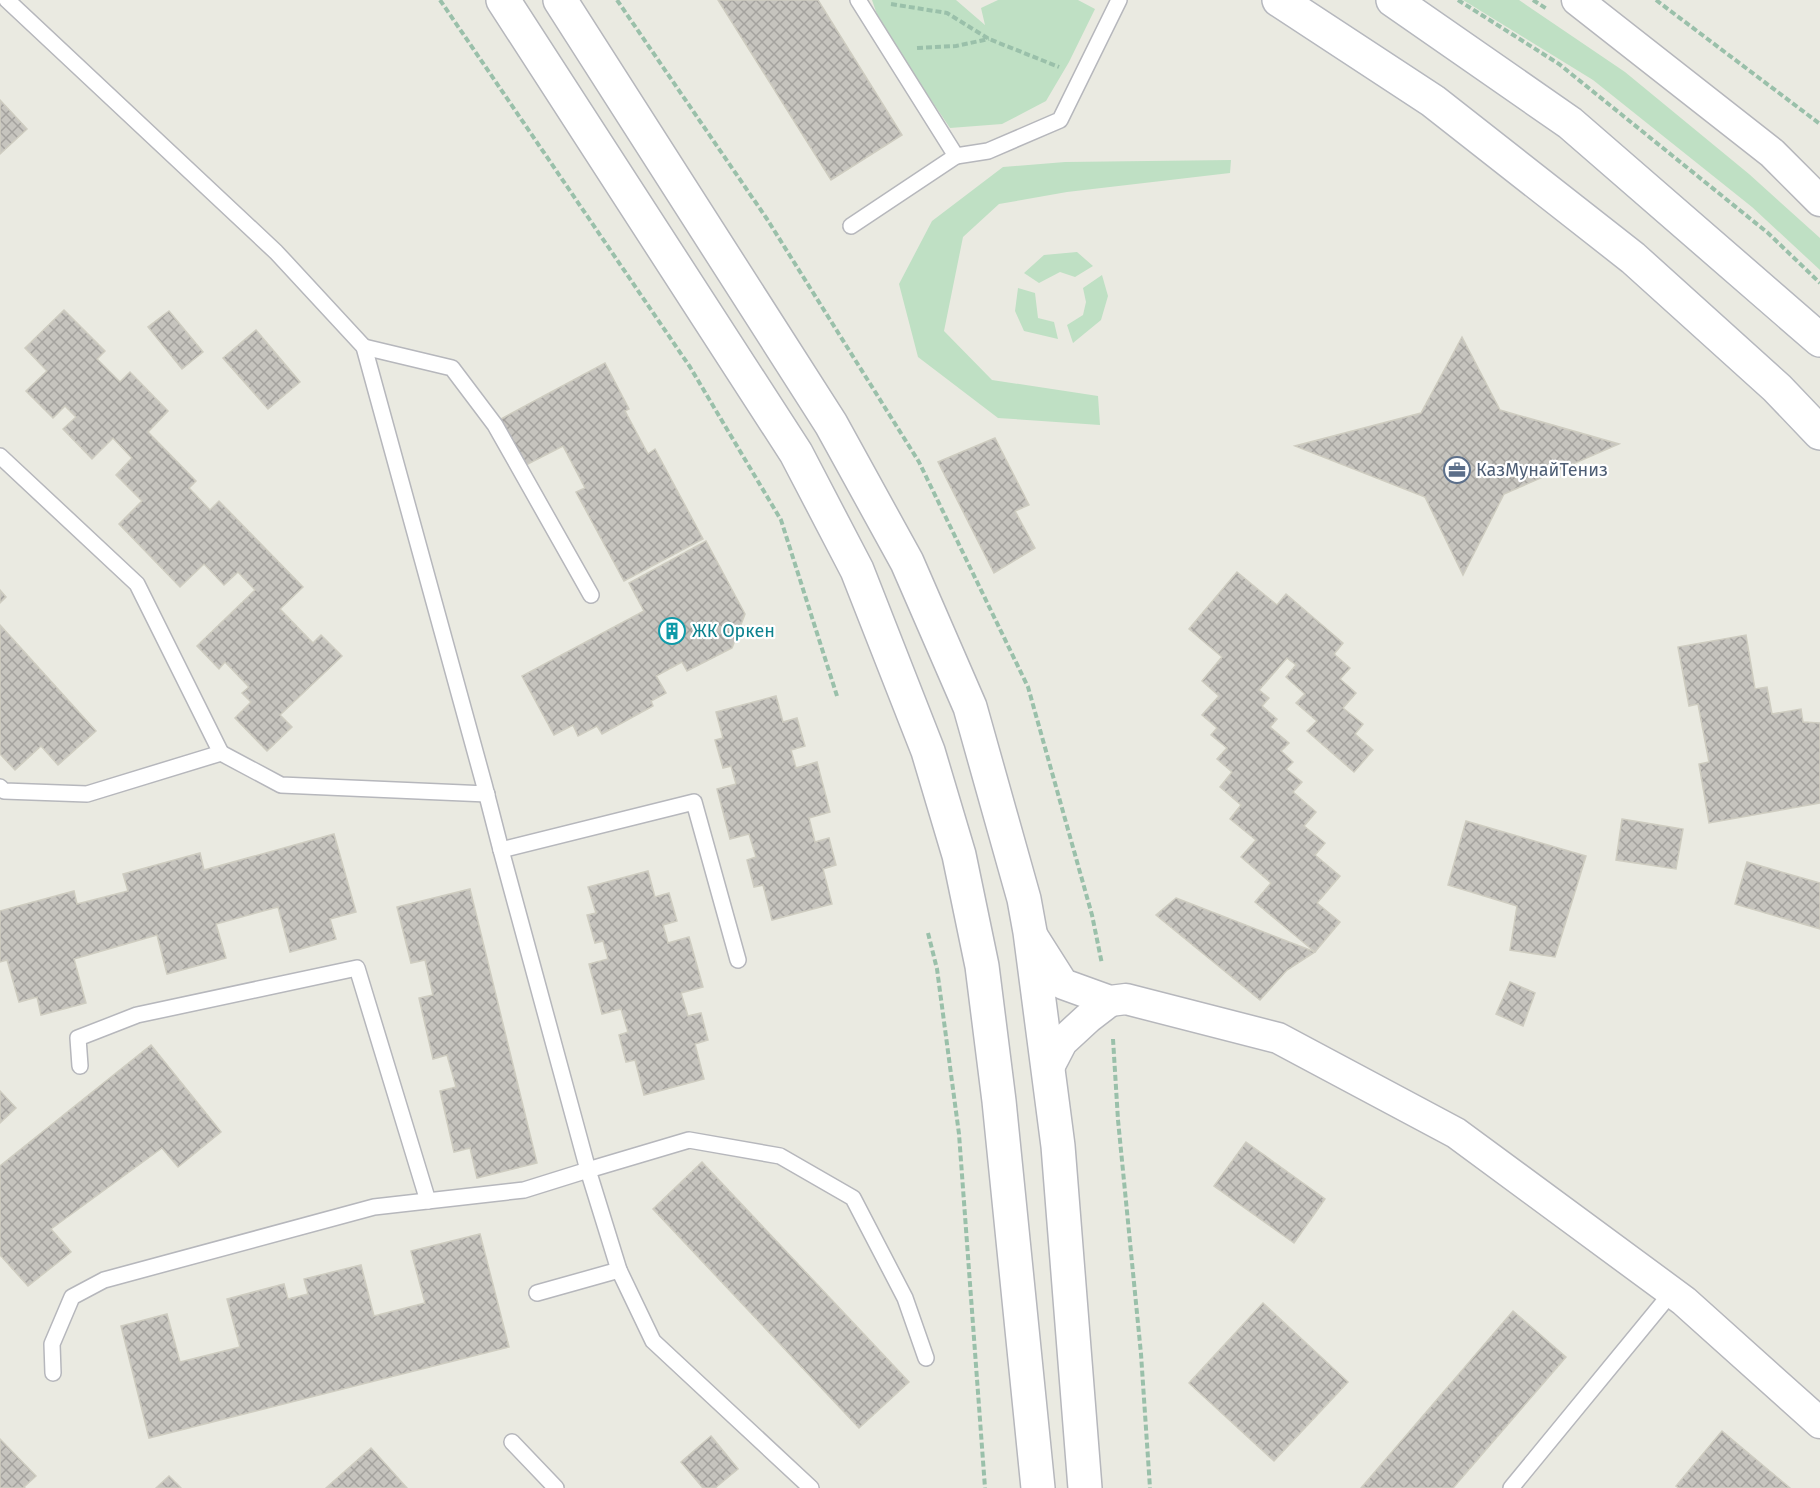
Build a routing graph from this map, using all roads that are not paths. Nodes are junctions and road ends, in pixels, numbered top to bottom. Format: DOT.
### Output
graph roads {
  1 [pos="7,0"];
  2 [pos="503,0"];
  3 [pos="560,0"];
  4 [pos="858,0"];
  5 [pos="1119,0"];
  6 [pos="1279,0"];
  7 [pos="1393,0"];
  8 [pos="1577,0"];
  9 [pos="956,156"];
  10 [pos="1820,201"];
  11 [pos="851,226"];
  12 [pos="1820,340"];
  13 [pos="364,347"];
  14 [pos="1820,434"];
  15 [pos="0,456"];
  16 [pos="591,595"];
  17 [pos="221,753"];
  18 [pos="0,787"];
  19 [pos="487,794"];
  20 [pos="501,850"];
  21 [pos="1030,932"];
  22 [pos="738,960"];
  23 [pos="1110,1001"];
  24 [pos="80,1066"];
  25 [pos="1047,1069"];
  26 [pos="588,1170"];
  27 [pos="429,1201"];
  28 [pos="619,1270"];
  29 [pos="1672,1292"];
  30 [pos="537,1293"];
  31 [pos="926,1358"];
  32 [pos="53,1373"];
  33 [pos="1820,1423"];
  34 [pos="512,1442"];
  35 [pos="556,1488"];
  36 [pos="811,1488"];
  37 [pos="1038,1488"];
  38 [pos="1085,1488"];
  39 [pos="1511,1488"];
  1 -- 13 [label="lane"];
  2 -- 37 [label="street"];
  3 -- 21 [label="street"];
  4 -- 9 [label="lane"];
  5 -- 9 [label="lane"];
  6 -- 14 [label="street"];
  7 -- 12 [label="street"];
  8 -- 10 [label="street"];
  9 -- 11 [label="lane"];
  13 -- 16 [label="lane"];
  13 -- 19 [label="lane"];
  15 -- 17 [label="lane"];
  17 -- 18 [label="lane"];
  17 -- 19 [label="lane"];
  19 -- 20 [label="lane"];
  20 -- 22 [label="lane"];
  20 -- 26 [label="lane"];
  21 -- 23 [label="street"];
  21 -- 25 [label="street"];
  23 -- 25 [label="street"];
  23 -- 29 [label="street"];
  24 -- 27 [label="lane"];
  25 -- 38 [label="street"];
  26 -- 27 [label="lane"];
  26 -- 28 [label="lane"];
  26 -- 31 [label="lane"];
  27 -- 32 [label="lane"];
  28 -- 30 [label="lane"];
  28 -- 36 [label="lane"];
  29 -- 33 [label="street"];
  29 -- 39 [label="lane"];
  34 -- 35 [label="lane"];
}
